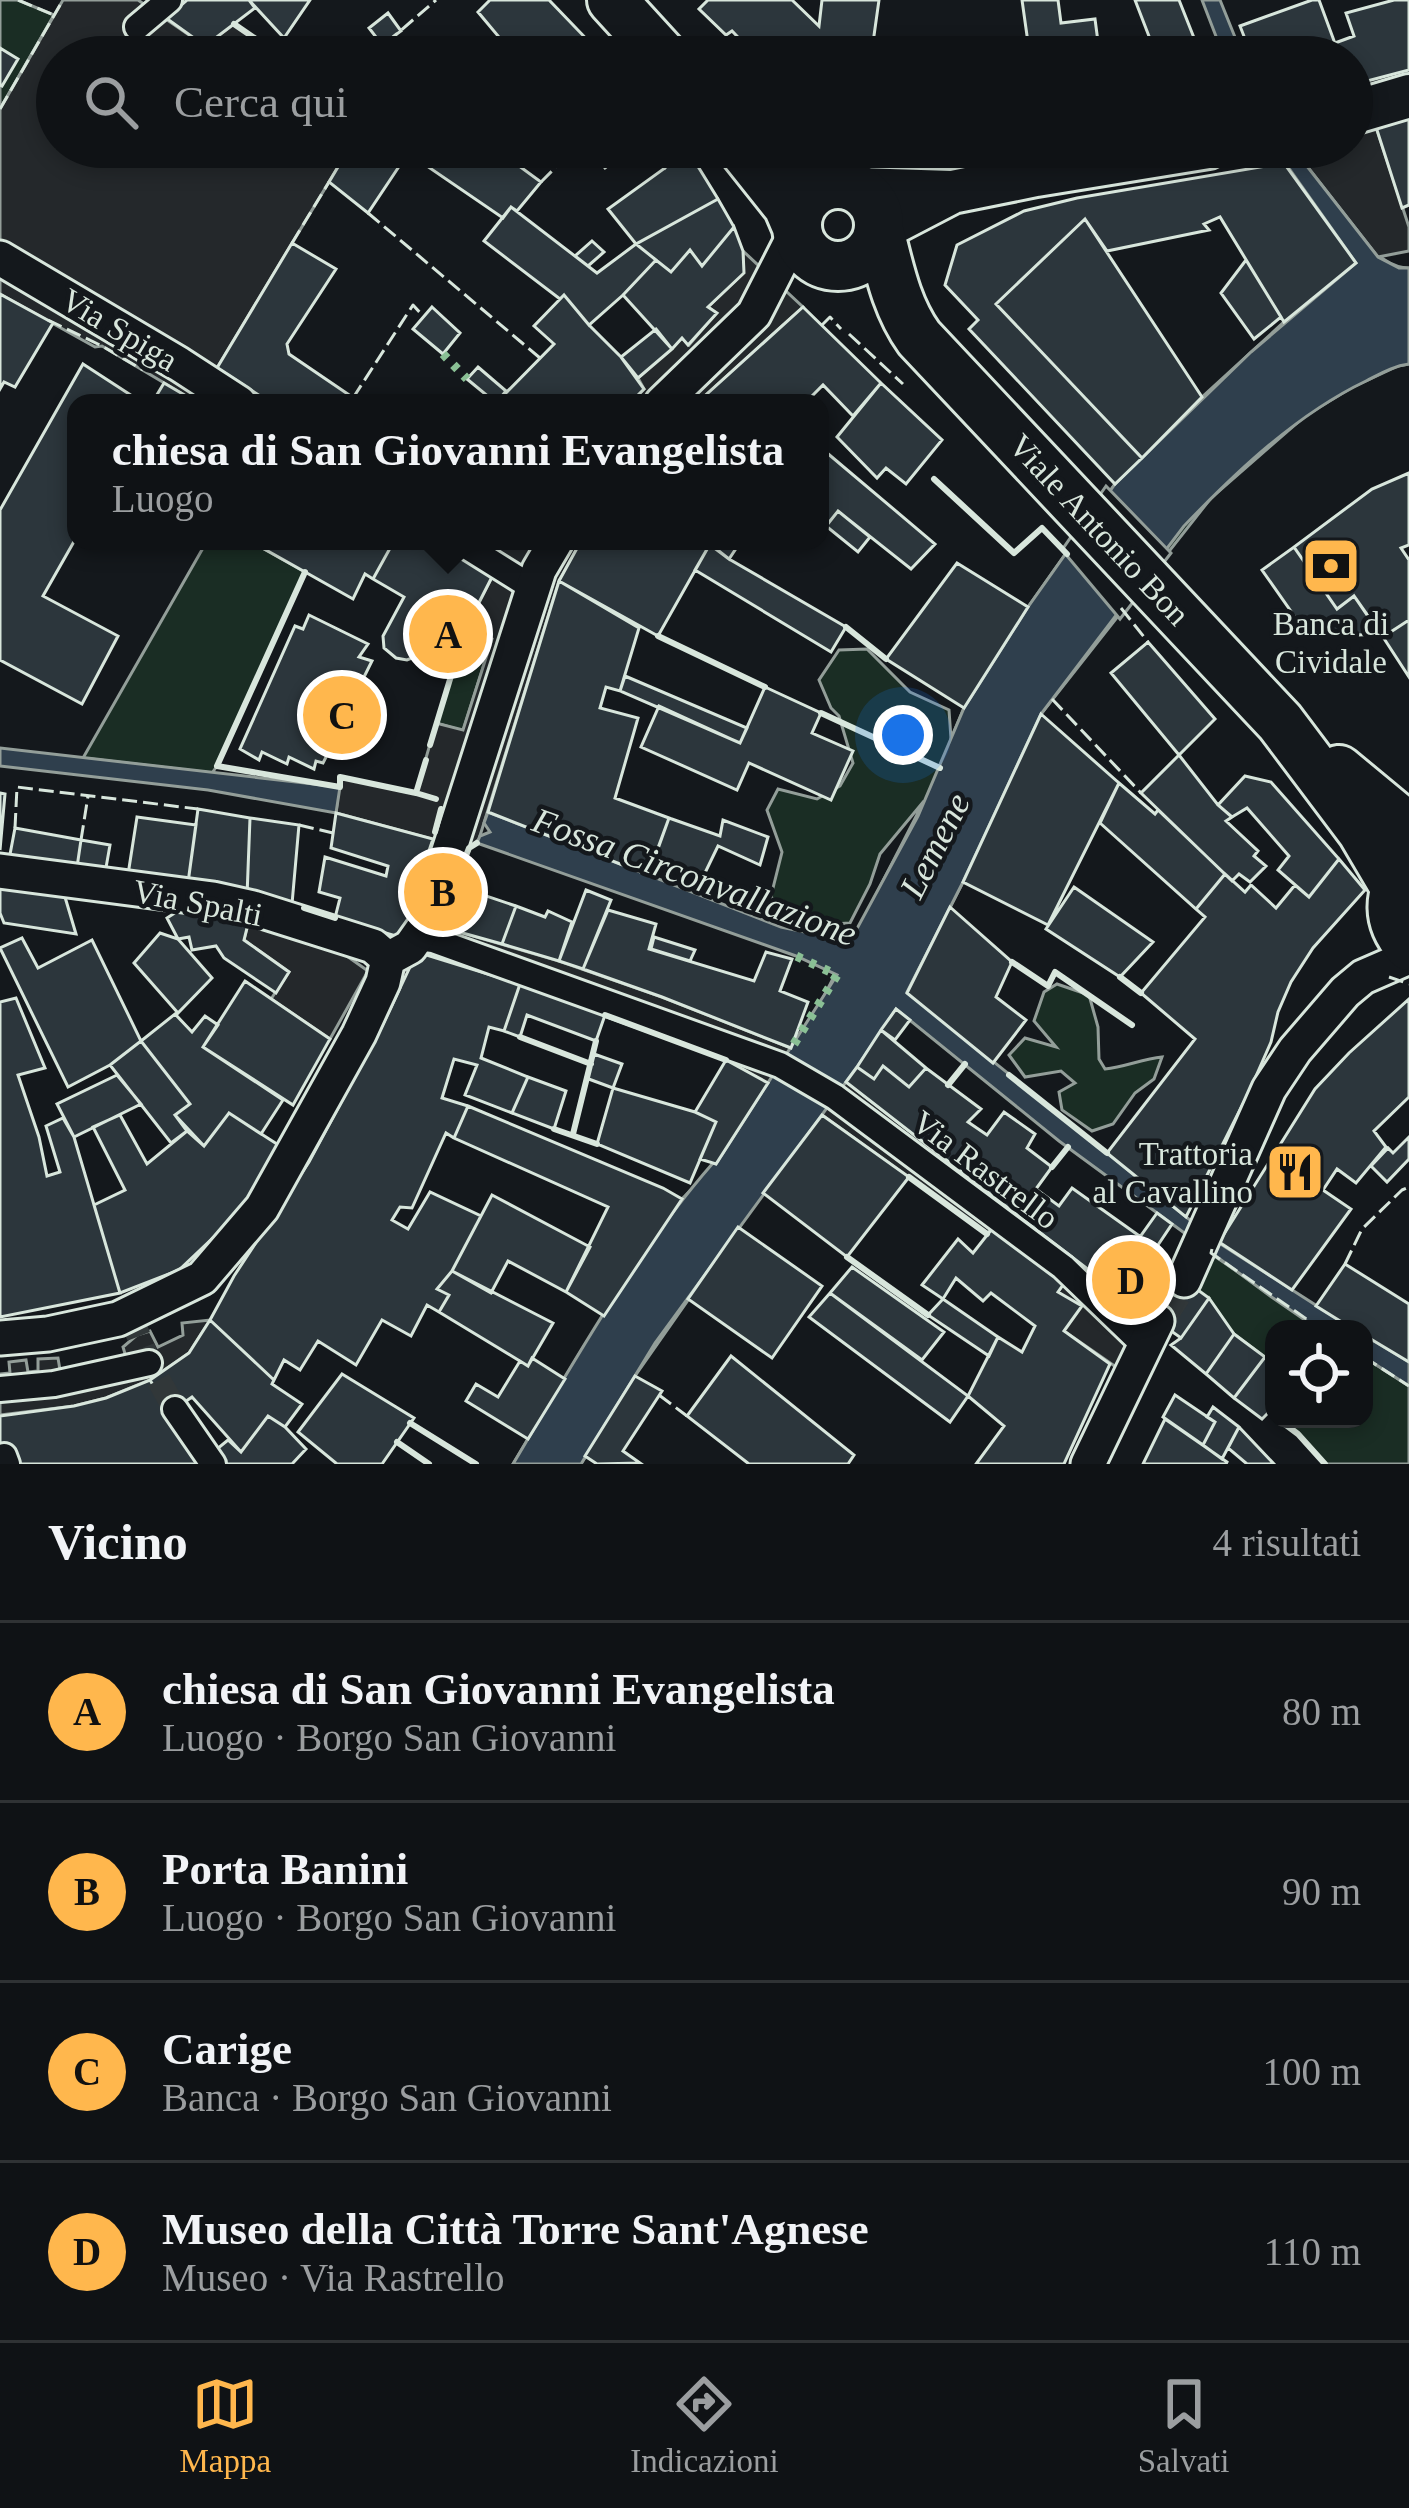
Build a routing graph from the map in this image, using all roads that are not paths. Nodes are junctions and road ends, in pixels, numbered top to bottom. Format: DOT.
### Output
graph roads {
  1 [pos="169,0"];
  2 [pos="612,0"];
  3 [pos="137,27"];
  4 [pos="645,36"];
  5 [pos="1409,96"];
  6 [pos="1373,107"];
  7 [pos="758,168"];
  8 [pos="809,168"];
  9 [pos="1079,168"];
  10 [pos="854,202"];
  11 [pos="803,239"];
  12 [pos="0,258"];
  13 [pos="920,338"];
  14 [pos="224,394"];
  15 [pos="671,394"];
  16 [pos="472,550"];
  17 [pos="551,550"];
  18 [pos="533,588"];
  19 [pos="1280,722"];
  20 [pos="1409,828"];
  21 [pos="0,871"];
  22 [pos="1402,878"];
  23 [pos="440,879"];
  24 [pos="423,931"];
  25 [pos="1409,946"];
  26 [pos="1409,957"];
  27 [pos="388,959"];
  28 [pos="1184,1280"];
  29 [pos="1152,1334"];
  30 [pos="0,1338"];
  31 [pos="149,1364"];
  32 [pos="0,1389"];
  33 [pos="175,1409"];
  34 [pos="213,1464"];
  35 [pos="1088,1464"];
  1 -- 3 [label="street"];
  2 -- 4 [label="main road"];
  5 -- 6 [label="street"];
  7 -- 11 [label="main road, Viale Antonio Bon"];
  8 -- 10 [label="main road"];
  9 -- 10 [label="street"];
  10 -- 11 [label="main road"];
  10 -- 11 [label="main road"];
  10 -- 13 [label="main road, Viale Antonio Bon"];
  11 -- 13 [label="main road, Viale Antonio Bon"];
  11 -- 15 [label="street"];
  12 -- 14 [label="street, Via Spiga"];
  13 -- 19 [label="main road, Viale Antonio Bon"];
  16 -- 18 [label="street"];
  17 -- 18 [label="street"];
  18 -- 23 [label="street"];
  19 -- 20 [label="main road, Viale Antonio Bon"];
  19 -- 22 [label="main road, Viale Antonio Bon"];
  21 -- 27 [label="street, Via Spalti"];
  22 -- 25 [label="main road"];
  24 -- 27 [label="street"];
  24 -- 29 [label="street, Via Rastrello"];
  26 -- 28 [label="street"];
  27 -- 30 [label="street"];
  29 -- 35 [label="street"];
  31 -- 32 [label="street"];
  33 -- 34 [label="street"];
}
